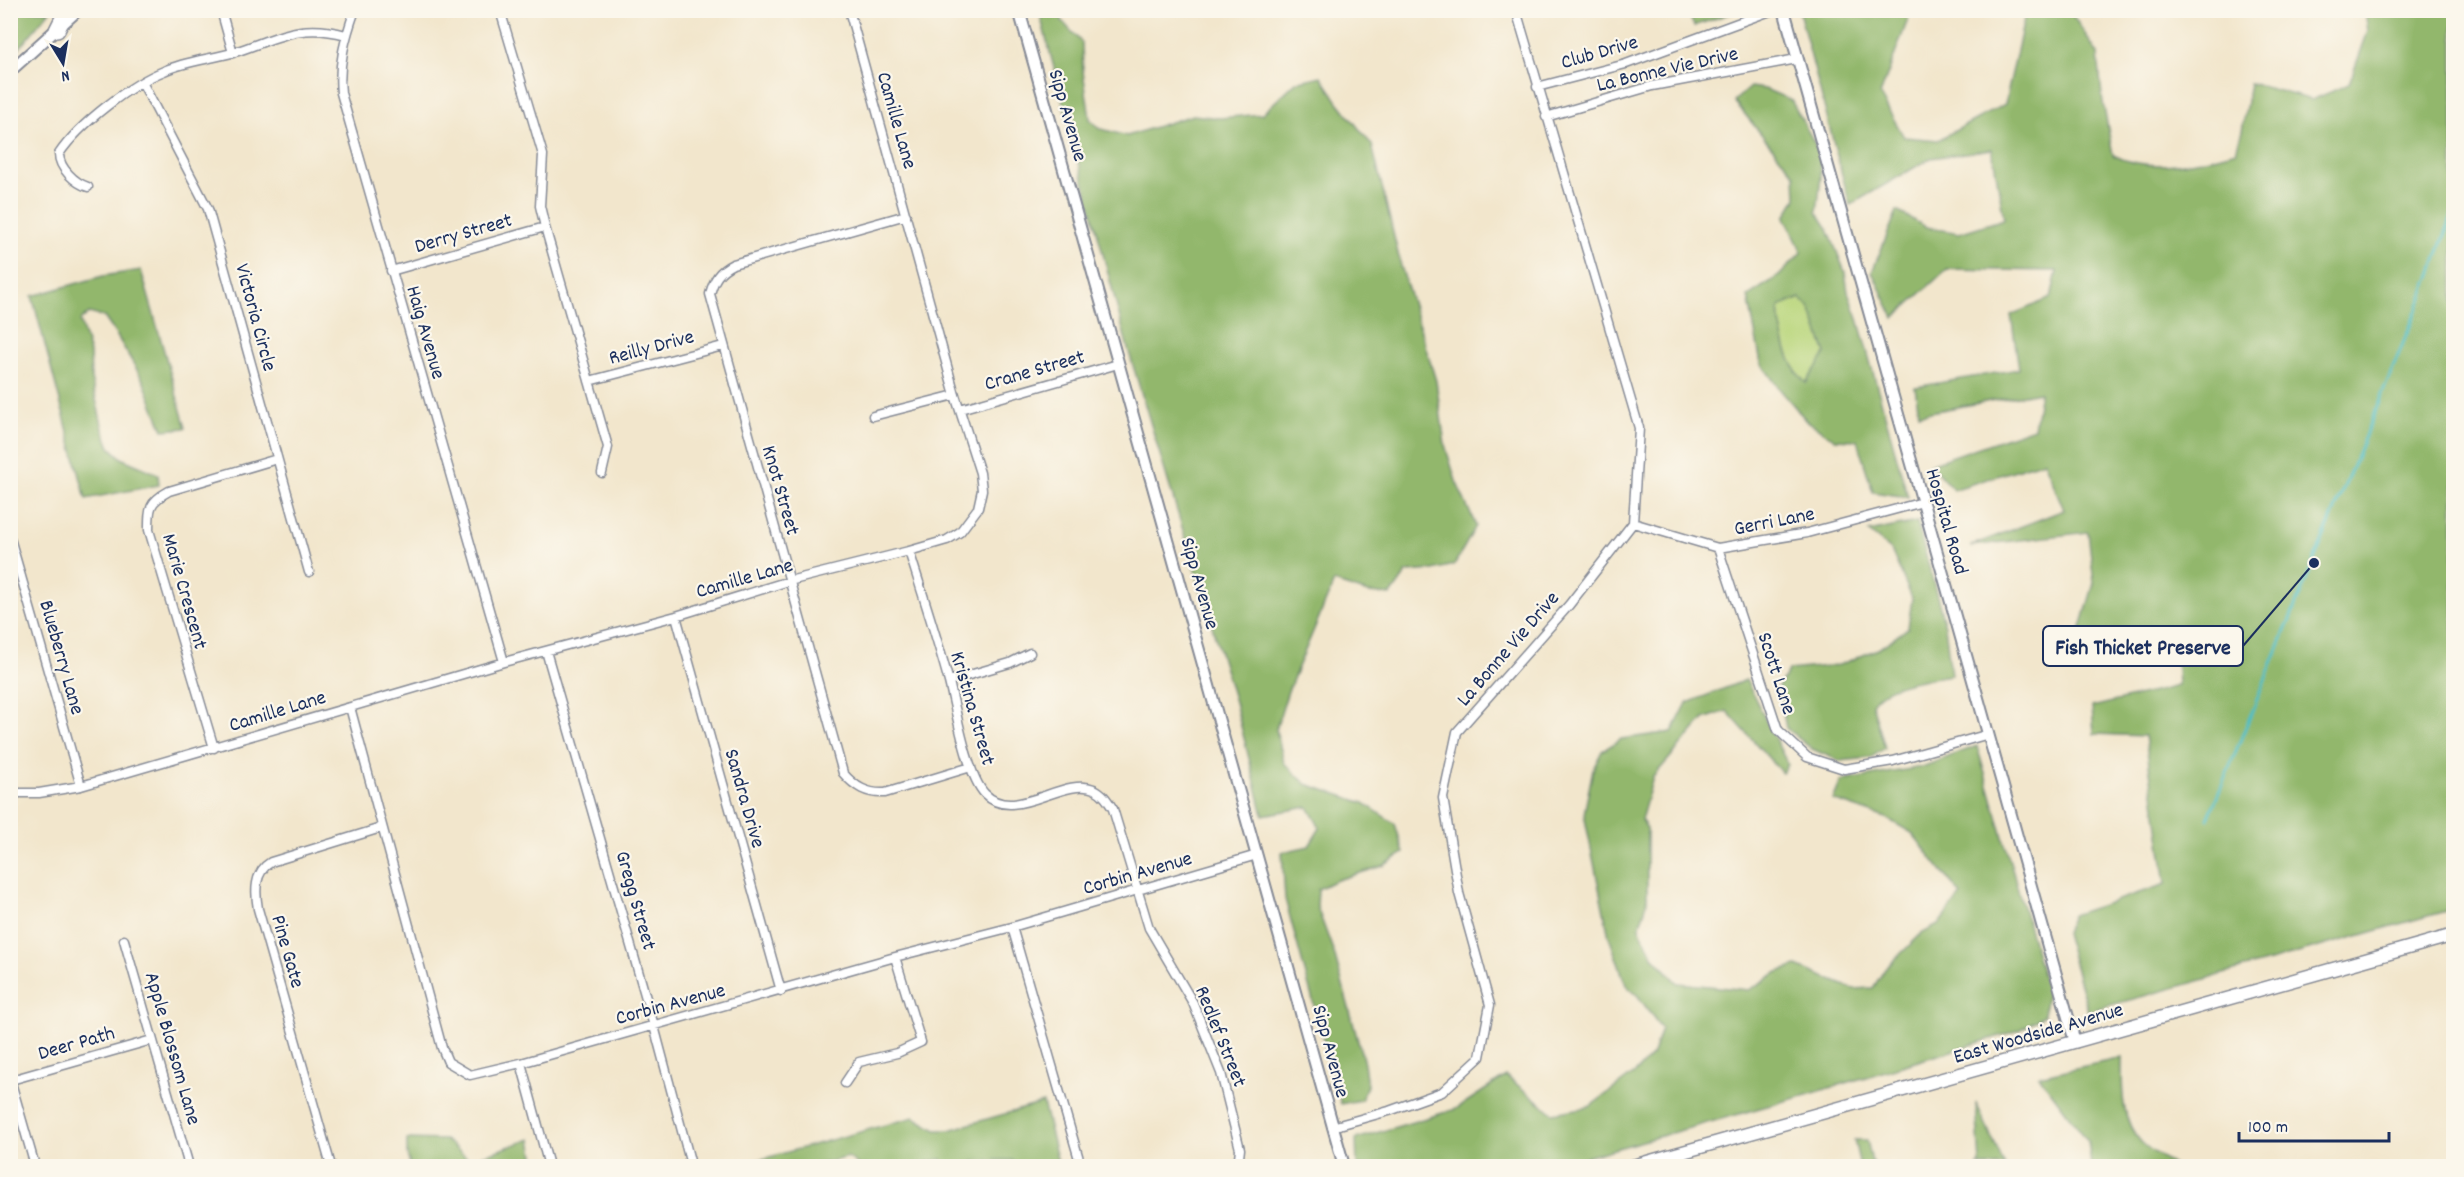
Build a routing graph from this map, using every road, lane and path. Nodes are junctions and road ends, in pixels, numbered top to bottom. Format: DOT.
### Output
graph roads {
  1 [pos="68,10"];
  2 [pos="78,10"];
  3 [pos="221,10"];
  4 [pos="354,10"];
  5 [pos="500,10"];
  6 [pos="849,10"];
  7 [pos="1019,10"];
  8 [pos="1516,10"];
  9 [pos="1773,10"];
  10 [pos="1784,10"];
  11 [pos="57,30"];
  12 [pos="346,35"];
  13 [pos="233,53"];
  14 [pos="1797,59"];
  15 [pos="10,71"];
  16 [pos="142,82"];
  17 [pos="1537,87"];
  18 [pos="1546,117"];
  19 [pos="88,187"];
  20 [pos="906,215"];
  21 [pos="545,227"];
  22 [pos="391,272"];
  23 [pos="723,346"];
  24 [pos="1118,364"];
  25 [pos="589,381"];
  26 [pos="954,395"];
  27 [pos="960,409"];
  28 [pos="873,416"];
  29 [pos="277,459"];
  30 [pos="602,473"];
  31 [pos="1923,502"];
  32 [pos="1633,523"];
  33 [pos="10,538"];
  34 [pos="1718,548"];
  35 [pos="909,551"];
  36 [pos="309,572"];
  37 [pos="789,582"];
  38 [pos="676,616"];
  39 [pos="546,651"];
  40 [pos="1030,653"];
  41 [pos="504,662"];
  42 [pos="948,681"];
  43 [pos="350,707"];
  44 [pos="1989,734"];
  45 [pos="214,748"];
  46 [pos="971,767"];
  47 [pos="81,786"];
  48 [pos="10,793"];
  49 [pos="381,828"];
  50 [pos="1257,855"];
  51 [pos="1137,891"];
  52 [pos="1012,927"];
  53 [pos="2454,935"];
  54 [pos="124,940"];
  55 [pos="895,957"];
  56 [pos="781,990"];
  57 [pos="654,1026"];
  58 [pos="152,1040"];
  59 [pos="2075,1042"];
  60 [pos="520,1063"];
  61 [pos="11,1079"];
  62 [pos="845,1083"];
  63 [pos="1332,1127"];
  64 [pos="690,1161"];
  65 [pos="35,1167"];
  66 [pos="189,1167"];
  67 [pos="331,1167"];
  68 [pos="549,1167"];
  69 [pos="1081,1167"];
  70 [pos="1238,1167"];
  71 [pos="1344,1167"];
  72 [pos="1633,1167"];
  1 -- 11 [label="highway"];
  2 -- 11 [label="street"];
  3 -- 13 [label="street"];
  4 -- 12 [label="street, Haig Avenue"];
  5 -- 21 [label="street"];
  6 -- 20 [label="street, Camille Lane"];
  7 -- 24 [label="street, Sipp Avenue"];
  8 -- 17 [label="street"];
  9 -- 17 [label="street, Club Drive"];
  10 -- 14 [label="street, Hospital Road"];
  11 -- 15 [label="street"];
  12 -- 13 [label="street"];
  12 -- 22 [label="street, Haig Avenue"];
  13 -- 16 [label="street"];
  14 -- 18 [label="street, La Bonne Vie Drive"];
  14 -- 31 [label="street, Hospital Road"];
  16 -- 19 [label="street"];
  16 -- 29 [label="street, Victoria Circle"];
  17 -- 18 [label="street"];
  18 -- 32 [label="street"];
  20 -- 23 [label="street, Knot Street"];
  20 -- 26 [label="street, Camille Lane"];
  21 -- 22 [label="street, Derry Street"];
  21 -- 25 [label="street"];
  22 -- 41 [label="street, Haig Avenue"];
  23 -- 25 [label="street, Reilly Drive"];
  23 -- 37 [label="street, Knot Street"];
  24 -- 27 [label="street, Crane Street"];
  24 -- 50 [label="street, Sipp Avenue"];
  25 -- 30 [label="street"];
  26 -- 27 [label="street, Camille Lane"];
  26 -- 28 [label="street"];
  27 -- 35 [label="street, Camille Lane"];
  29 -- 36 [label="street, Victoria Circle"];
  29 -- 45 [label="street, Marie Crescent"];
  31 -- 34 [label="street, Gerri Lane"];
  31 -- 44 [label="street, Hospital Road"];
  32 -- 34 [label="street, Gerri Lane"];
  32 -- 63 [label="street, La Bonne Vie Drive"];
  33 -- 47 [label="street, Blueberry Lane"];
  34 -- 44 [label="street, Scott Lane"];
  35 -- 37 [label="street, Camille Lane"];
  35 -- 42 [label="street, Kristina Street"];
  37 -- 38 [label="street, Camille Lane"];
  37 -- 46 [label="street, Knot Street"];
  38 -- 39 [label="street, Camille Lane"];
  38 -- 56 [label="street, Sandra Drive"];
  39 -- 41 [label="street, Camille Lane"];
  39 -- 57 [label="street, Gregg Street"];
  40 -- 42 [label="street"];
  41 -- 43 [label="street, Camille Lane"];
  42 -- 46 [label="street, Kristina Street"];
  43 -- 45 [label="street, Camille Lane"];
  43 -- 49 [label="street, Corbin Avenue"];
  44 -- 59 [label="street, Hospital Road"];
  45 -- 47 [label="street, Camille Lane"];
  46 -- 51 [label="street, Kristina Street"];
  47 -- 48 [label="street, Camille Lane"];
  49 -- 60 [label="street, Corbin Avenue"];
  49 -- 67 [label="street, Pine Gate"];
  50 -- 51 [label="street, Corbin Avenue"];
  50 -- 63 [label="street, Sipp Avenue"];
  51 -- 52 [label="street, Corbin Avenue"];
  51 -- 70 [label="street, Redlef Street"];
  52 -- 55 [label="street, Corbin Avenue"];
  52 -- 69 [label="street"];
  53 -- 59 [label="main road, East Woodside Avenue"];
  54 -- 58 [label="street, Apple Blossom Lane"];
  55 -- 56 [label="street, Corbin Avenue"];
  55 -- 62 [label="street"];
  56 -- 57 [label="street, Corbin Avenue"];
  57 -- 60 [label="street, Corbin Avenue"];
  57 -- 64 [label="street, Gregg Street"];
  58 -- 61 [label="street, Deer Path"];
  58 -- 66 [label="street, Apple Blossom Lane"];
  59 -- 72 [label="main road, East Woodside Avenue"];
  60 -- 68 [label="street"];
  61 -- 65 [label="street"];
  63 -- 71 [label="street, Sipp Avenue"];
}
